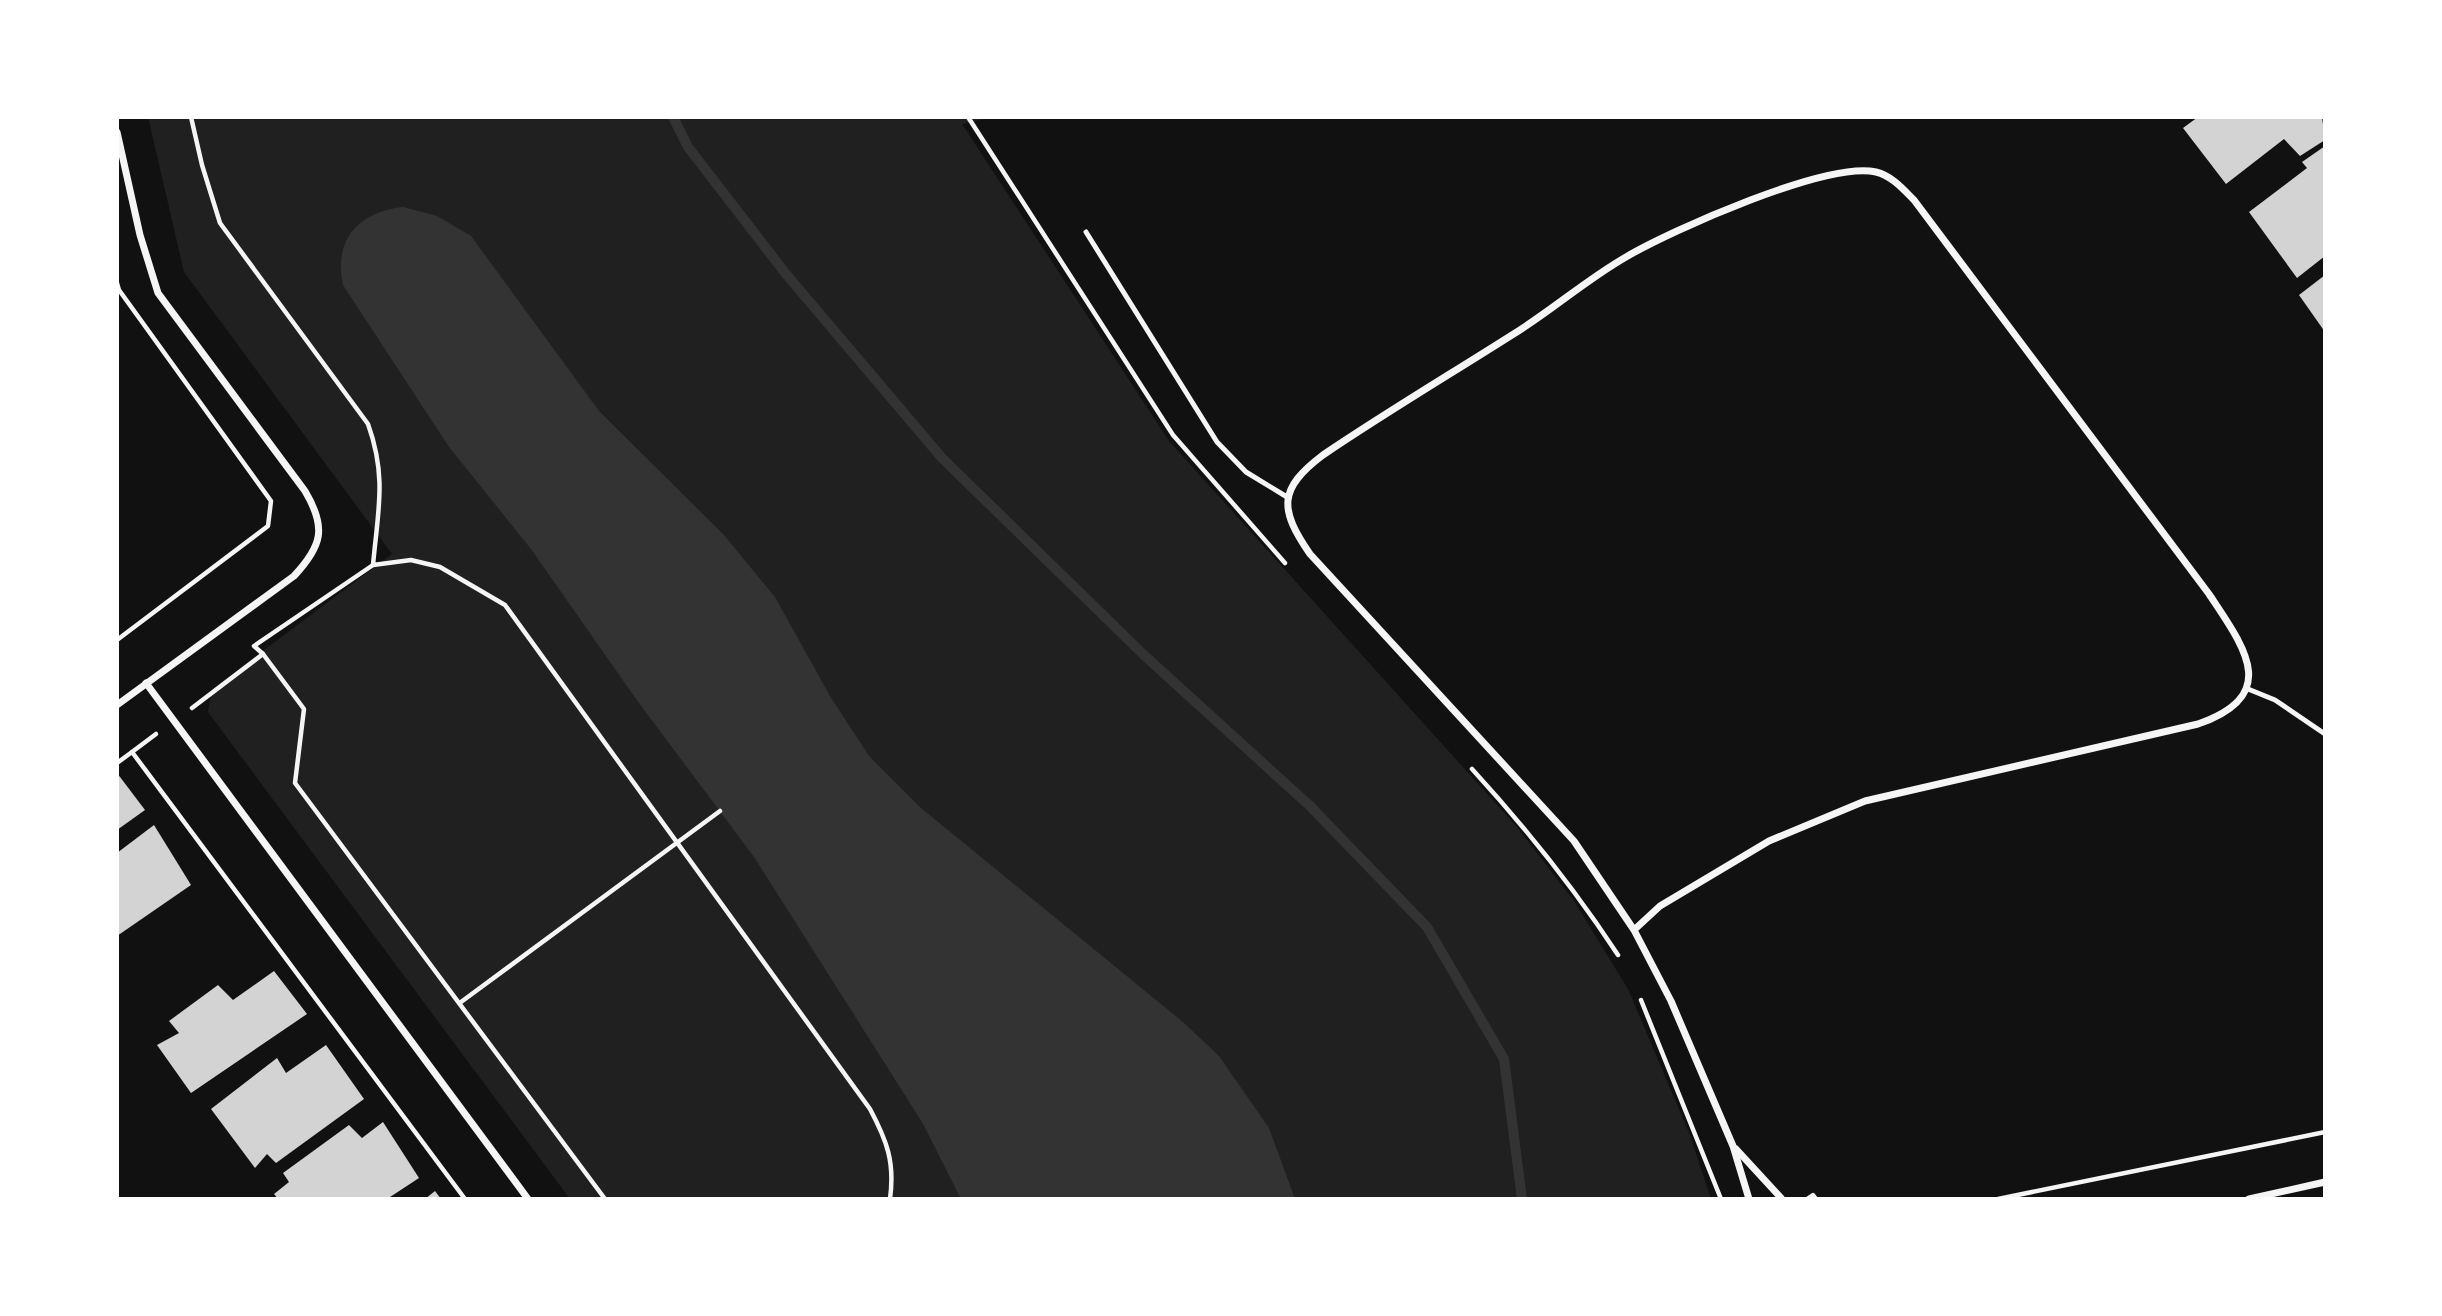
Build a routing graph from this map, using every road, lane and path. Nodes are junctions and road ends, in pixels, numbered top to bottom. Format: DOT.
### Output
graph roads {
  1 [pos="191,117"];
  2 [pos="968,117"];
  3 [pos="117,132"];
  4 [pos="1086,232"];
  5 [pos="117,283"];
  6 [pos="1287,497"];
  7 [pos="373,565"];
  8 [pos="1290,568"];
  9 [pos="117,640"];
  10 [pos="263,654"];
  11 [pos="146,683"];
  12 [pos="2248,689"];
  13 [pos="117,705"];
  14 [pos="173,721"];
  15 [pos="2325,734"];
  16 [pos="132,752"];
  17 [pos="1464,760"];
  18 [pos="117,763"];
  19 [pos="720,811"];
  20 [pos="678,843"];
  21 [pos="1634,930"];
  22 [pos="1623,965"];
  23 [pos="1639,993"];
  24 [pos="461,1002"];
  25 [pos="2325,1132"];
  26 [pos="1733,1146"];
  27 [pos="2325,1182"];
  28 [pos="465,1199"];
  29 [pos="528,1199"];
  30 [pos="605,1199"];
  31 [pos="890,1199"];
  32 [pos="1721,1199"];
  33 [pos="1749,1199"];
  34 [pos="1782,1199"];
  35 [pos="1807,1199"];
  36 [pos="1816,1199"];
  37 [pos="1998,1199"];
  38 [pos="2249,1199"];
  1 -- 7 [label="path"];
  2 -- 8 [label="path"];
  3 -- 11 [label="street"];
  4 -- 6 [label="lane"];
  5 -- 9 [label="path"];
  6 -- 12 [label="street"];
  6 -- 21 [label="street"];
  7 -- 10 [label="path"];
  7 -- 20 [label="path"];
  10 -- 14 [label="path"];
  10 -- 24 [label="path"];
  11 -- 13 [label="street"];
  11 -- 14 [label="street"];
  12 -- 15 [label="lane"];
  12 -- 21 [label="street"];
  14 -- 16 [label="path"];
  14 -- 29 [label="street"];
  16 -- 18 [label="path"];
  16 -- 28 [label="path"];
  17 -- 22 [label="path"];
  19 -- 20 [label="path"];
  20 -- 24 [label="path"];
  20 -- 31 [label="path"];
  21 -- 26 [label="street"];
  23 -- 32 [label="path"];
  24 -- 30 [label="path"];
  25 -- 37 [label="path"];
  26 -- 33 [label="street"];
  26 -- 34 [label="street"];
  27 -- 38 [label="street"];
  35 -- 36 [label="path"];
}
